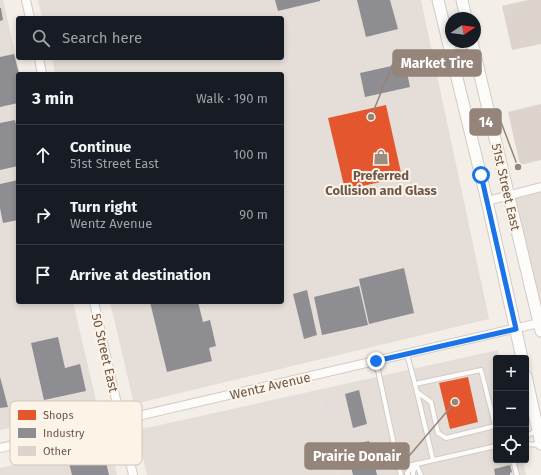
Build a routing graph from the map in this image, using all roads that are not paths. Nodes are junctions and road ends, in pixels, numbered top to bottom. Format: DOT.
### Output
graph roads {
  1 [pos="26,0"];
  2 [pos="438,0"];
  3 [pos="462,0"];
  4 [pos="465,12"];
  5 [pos="30,16"];
  6 [pos="473,48"];
  7 [pos="39,60"];
  8 [pos="42,72"];
  9 [pos="541,187"];
  10 [pos="508,196"];
  11 [pos="487,201"];
  12 [pos="94,304"];
  13 [pos="538,304"];
  14 [pos="540,327"];
  15 [pos="516,329"];
  16 [pos="407,354"];
  17 [pos="521,355"];
  18 [pos="376,361"];
  19 [pos="415,384"];
  20 [pos="529,390"];
  21 [pos="417,392"];
  22 [pos="117,401"];
  23 [pos="142,415"];
  24 [pos="493,416"];
  25 [pos="493,428"];
  26 [pos="538,430"];
  27 [pos="529,434"];
  28 [pos="529,444"];
  29 [pos="541,444"];
  30 [pos="10,446"];
  31 [pos="493,447"];
  32 [pos="0,448"];
  33 [pos="433,460"];
  34 [pos="514,463"];
  35 [pos="416,464"];
  36 [pos="131,465"];
  37 [pos="399,468"];
  38 [pos="133,475"];
  39 [pos="400,475"];
  40 [pos="408,475"];
  41 [pos="413,475"];
  42 [pos="421,475"];
  43 [pos="518,475"];
  1 -- 5 [label="street"];
  2 -- 11 [label="main road, 51st Street East"];
  3 -- 4 [label="main road"];
  6 -- 10 [label="main road, 51st Street East"];
  7 -- 8 [label="street"];
  9 -- 10 [label="street"];
  10 -- 11 [label="street"];
  10 -- 13 [label="main road, 51st Street East"];
  11 -- 15 [label="main road, 51st Street East"];
  12 -- 22 [label="street, 50 Street East"];
  13 -- 14 [label="main road, 51st Street East"];
  14 -- 15 [label="street, Wentz Avenue"];
  15 -- 16 [label="street, Wentz Avenue"];
  15 -- 17 [label="main road, 51st Street East"];
  16 -- 18 [label="street, Wentz Avenue"];
  16 -- 19 [label="lane"];
  18 -- 23 [label="street, Wentz Avenue"];
  18 -- 37 [label="lane"];
  19 -- 21 [label="lane"];
  19 -- 24 [label="lane"];
  20 -- 26 [label="main road"];
  21 -- 25 [label="lane"];
  21 -- 33 [label="lane"];
  26 -- 27 [label="lane"];
  26 -- 29 [label="main road"];
  28 -- 29 [label="lane"];
  30 -- 32 [label="street, Wentz Avenue"];
  31 -- 33 [label="lane"];
  33 -- 35 [label="lane"];
  34 -- 43 [label="lane"];
  35 -- 37 [label="lane"];
  35 -- 40 [label="lane"];
  35 -- 41 [label="lane"];
  35 -- 42 [label="lane"];
  36 -- 38 [label="street, 50 Street East"];
  37 -- 39 [label="lane"];
}
